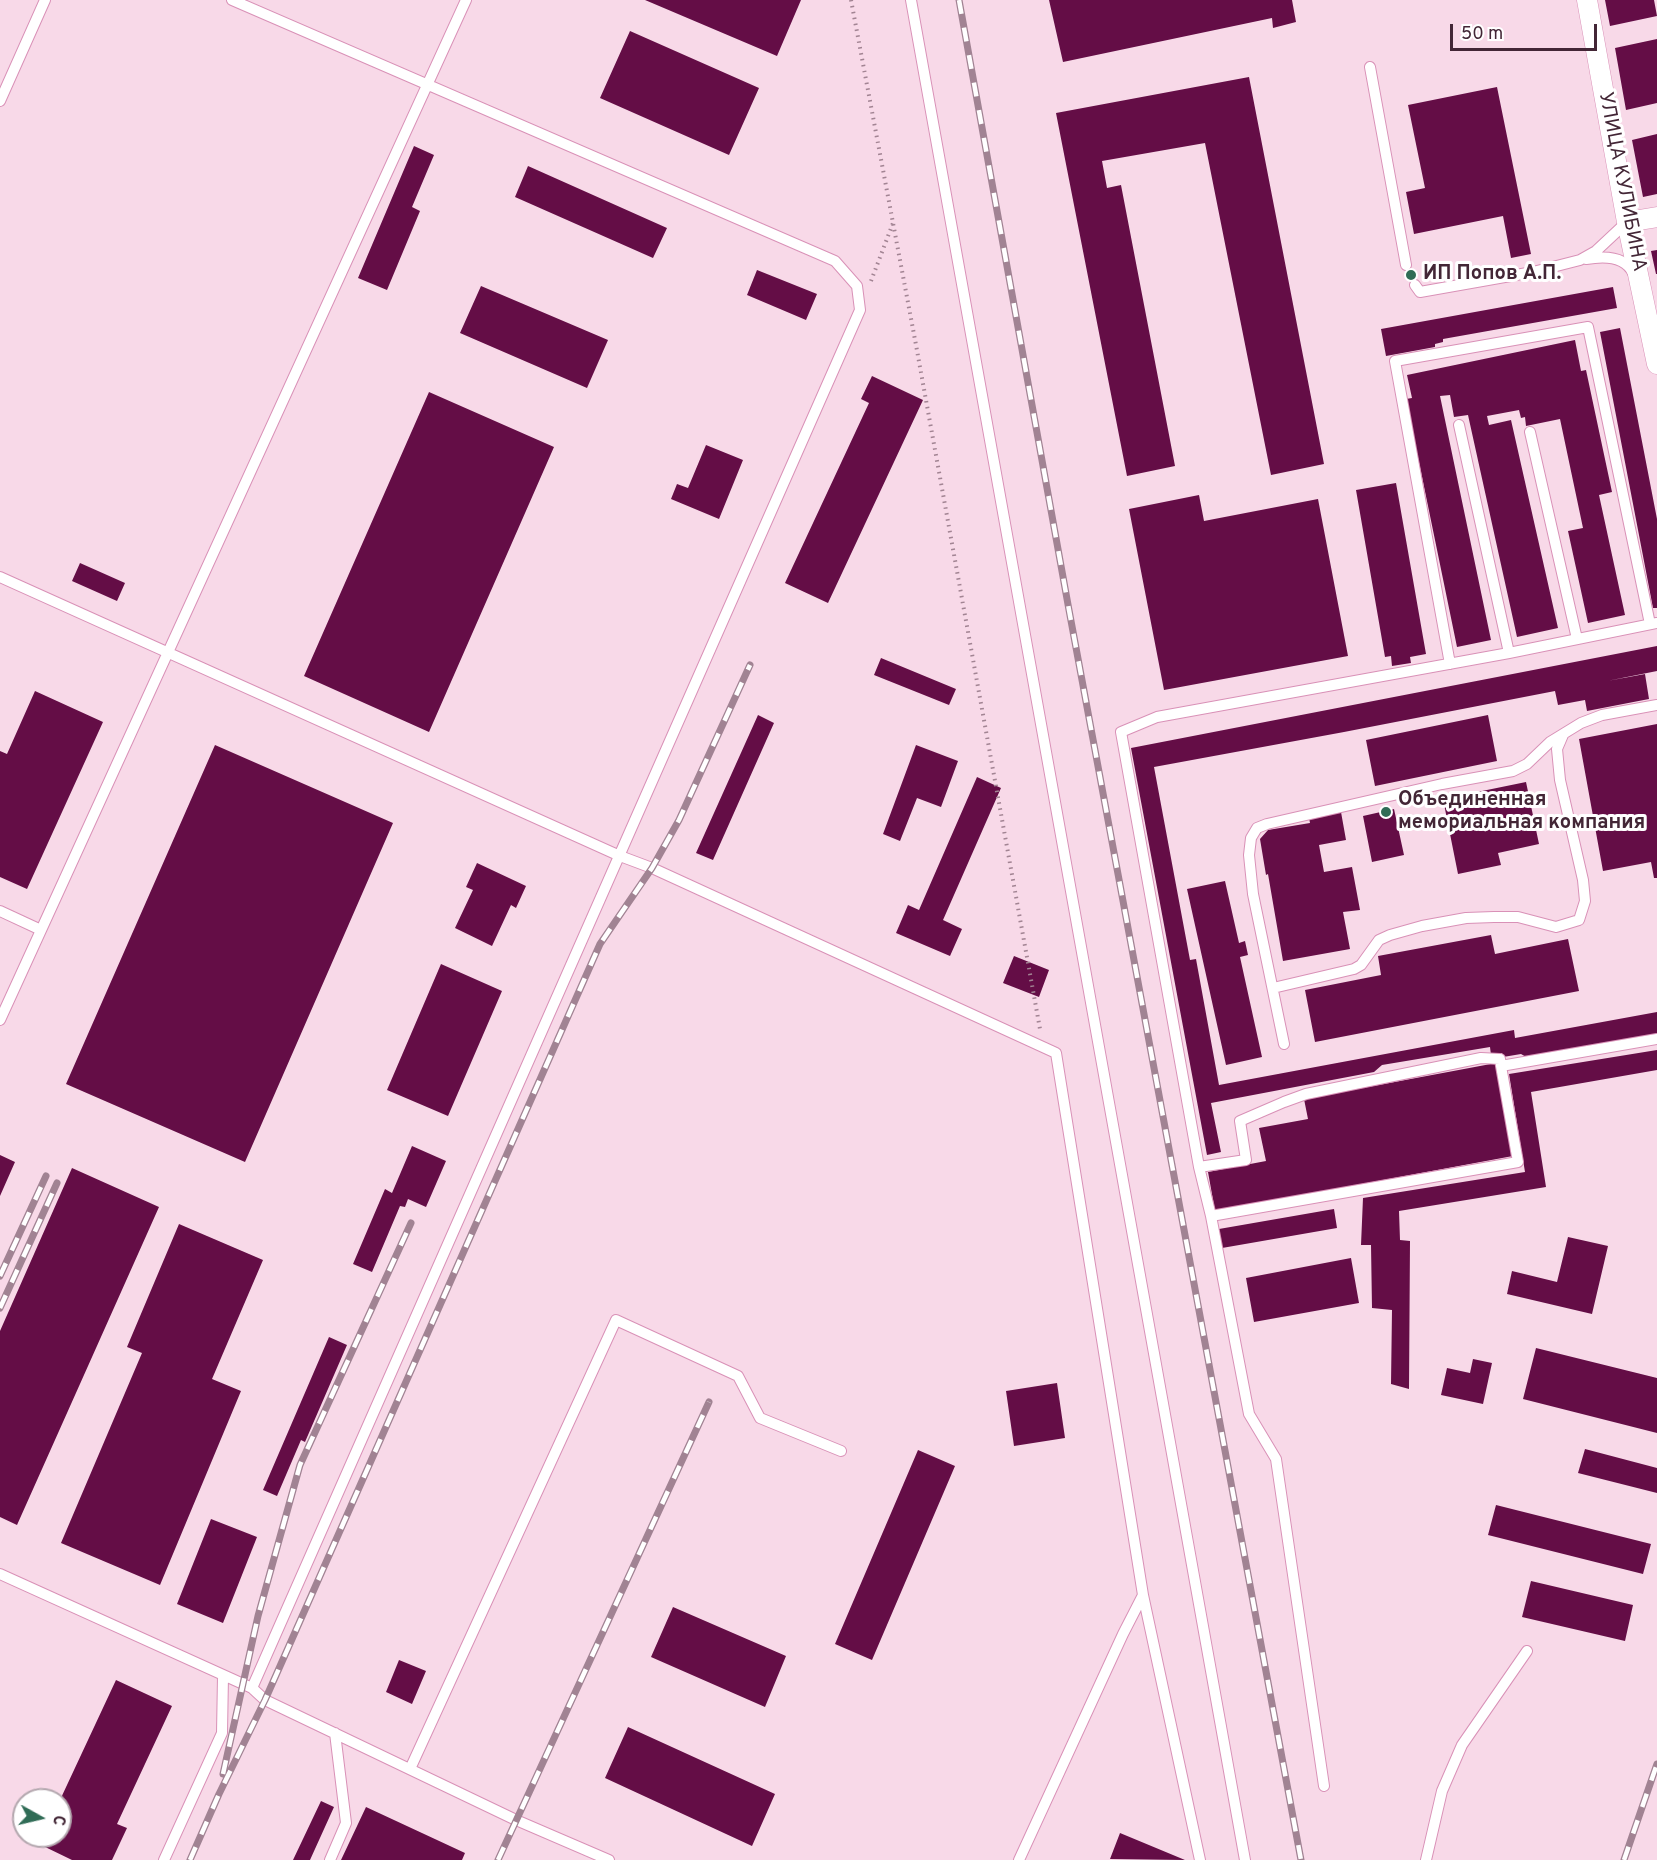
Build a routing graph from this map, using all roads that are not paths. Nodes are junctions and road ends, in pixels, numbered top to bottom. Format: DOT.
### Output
graph roads {
  1 [pos="45,0"];
  2 [pos="232,0"];
  3 [pos="466,0"];
  4 [pos="910,0"];
  5 [pos="1587,0"];
  6 [pos="256,5"];
  7 [pos="1370,67"];
  8 [pos="429,85"];
  9 [pos="0,101"];
  10 [pos="1657,217"];
  11 [pos="1627,222"];
  12 [pos="1580,260"];
  13 [pos="1407,265"];
  14 [pos="1415,285"];
  15 [pos="1644,302"];
  16 [pos="1657,364"];
  17 [pos="1459,425"];
  18 [pos="1530,432"];
  19 [pos="0,577"];
  20 [pos="1653,624"];
  21 [pos="1577,639"];
  22 [pos="169,653"];
  23 [pos="1509,653"];
  24 [pos="1450,664"];
  25 [pos="1657,705"];
  26 [pos="1563,734"];
  27 [pos="620,856"];
  28 [pos="0,911"];
  29 [pos="41,930"];
  30 [pos="1272,988"];
  31 [pos="0,1020"];
  32 [pos="1657,1039"];
  33 [pos="1284,1044"];
  34 [pos="1502,1066"];
  35 [pos="1199,1167"];
  36 [pos="1211,1216"];
  37 [pos="841,1450"];
  38 [pos="0,1574"];
  39 [pos="1143,1595"];
  40 [pos="1527,1651"];
  41 [pos="223,1676"];
  42 [pos="252,1688"];
  43 [pos="335,1733"];
  44 [pos="410,1769"];
  45 [pos="1324,1786"];
  46 [pos="164,1860"];
  47 [pos="330,1860"];
  48 [pos="609,1860"];
  49 [pos="1019,1860"];
  50 [pos="1200,1860"];
  51 [pos="1245,1860"];
  52 [pos="1426,1860"];
  1 -- 9 [label="lane"];
  2 -- 6 [label="lane"];
  3 -- 8 [label="lane"];
  4 -- 51 [label="lane"];
  5 -- 11 [label="street, УЛИЦА КУЛИБИНА"];
  6 -- 8 [label="lane"];
  7 -- 13 [label="lane"];
  8 -- 22 [label="lane"];
  8 -- 27 [label="lane"];
  10 -- 11 [label="street"];
  11 -- 12 [label="lane"];
  11 -- 15 [label="street, УЛИЦА КУЛИБИНА"];
  12 -- 14 [label="lane"];
  12 -- 15 [label="lane"];
  15 -- 16 [label="street, УЛИЦА КУЛИБИНА"];
  17 -- 23 [label="lane"];
  18 -- 21 [label="lane"];
  19 -- 22 [label="lane"];
  20 -- 21 [label="lane"];
  20 -- 24 [label="lane"];
  21 -- 23 [label="lane"];
  22 -- 27 [label="lane"];
  22 -- 29 [label="lane"];
  23 -- 24 [label="lane"];
  24 -- 35 [label="lane"];
  25 -- 26 [label="lane"];
  26 -- 30 [label="lane"];
  26 -- 30 [label="lane"];
  27 -- 39 [label="lane"];
  27 -- 42 [label="lane"];
  28 -- 29 [label="lane"];
  29 -- 31 [label="lane"];
  30 -- 33 [label="lane"];
  32 -- 34 [label="lane"];
  34 -- 35 [label="lane"];
  34 -- 36 [label="lane"];
  35 -- 36 [label="lane"];
  36 -- 45 [label="lane"];
  37 -- 44 [label="lane"];
  38 -- 41 [label="lane"];
  39 -- 49 [label="lane"];
  39 -- 50 [label="lane"];
  40 -- 52 [label="lane"];
  41 -- 42 [label="lane"];
  41 -- 46 [label="lane"];
  42 -- 43 [label="lane"];
  43 -- 44 [label="lane"];
  43 -- 47 [label="lane"];
  44 -- 48 [label="lane"];
}
